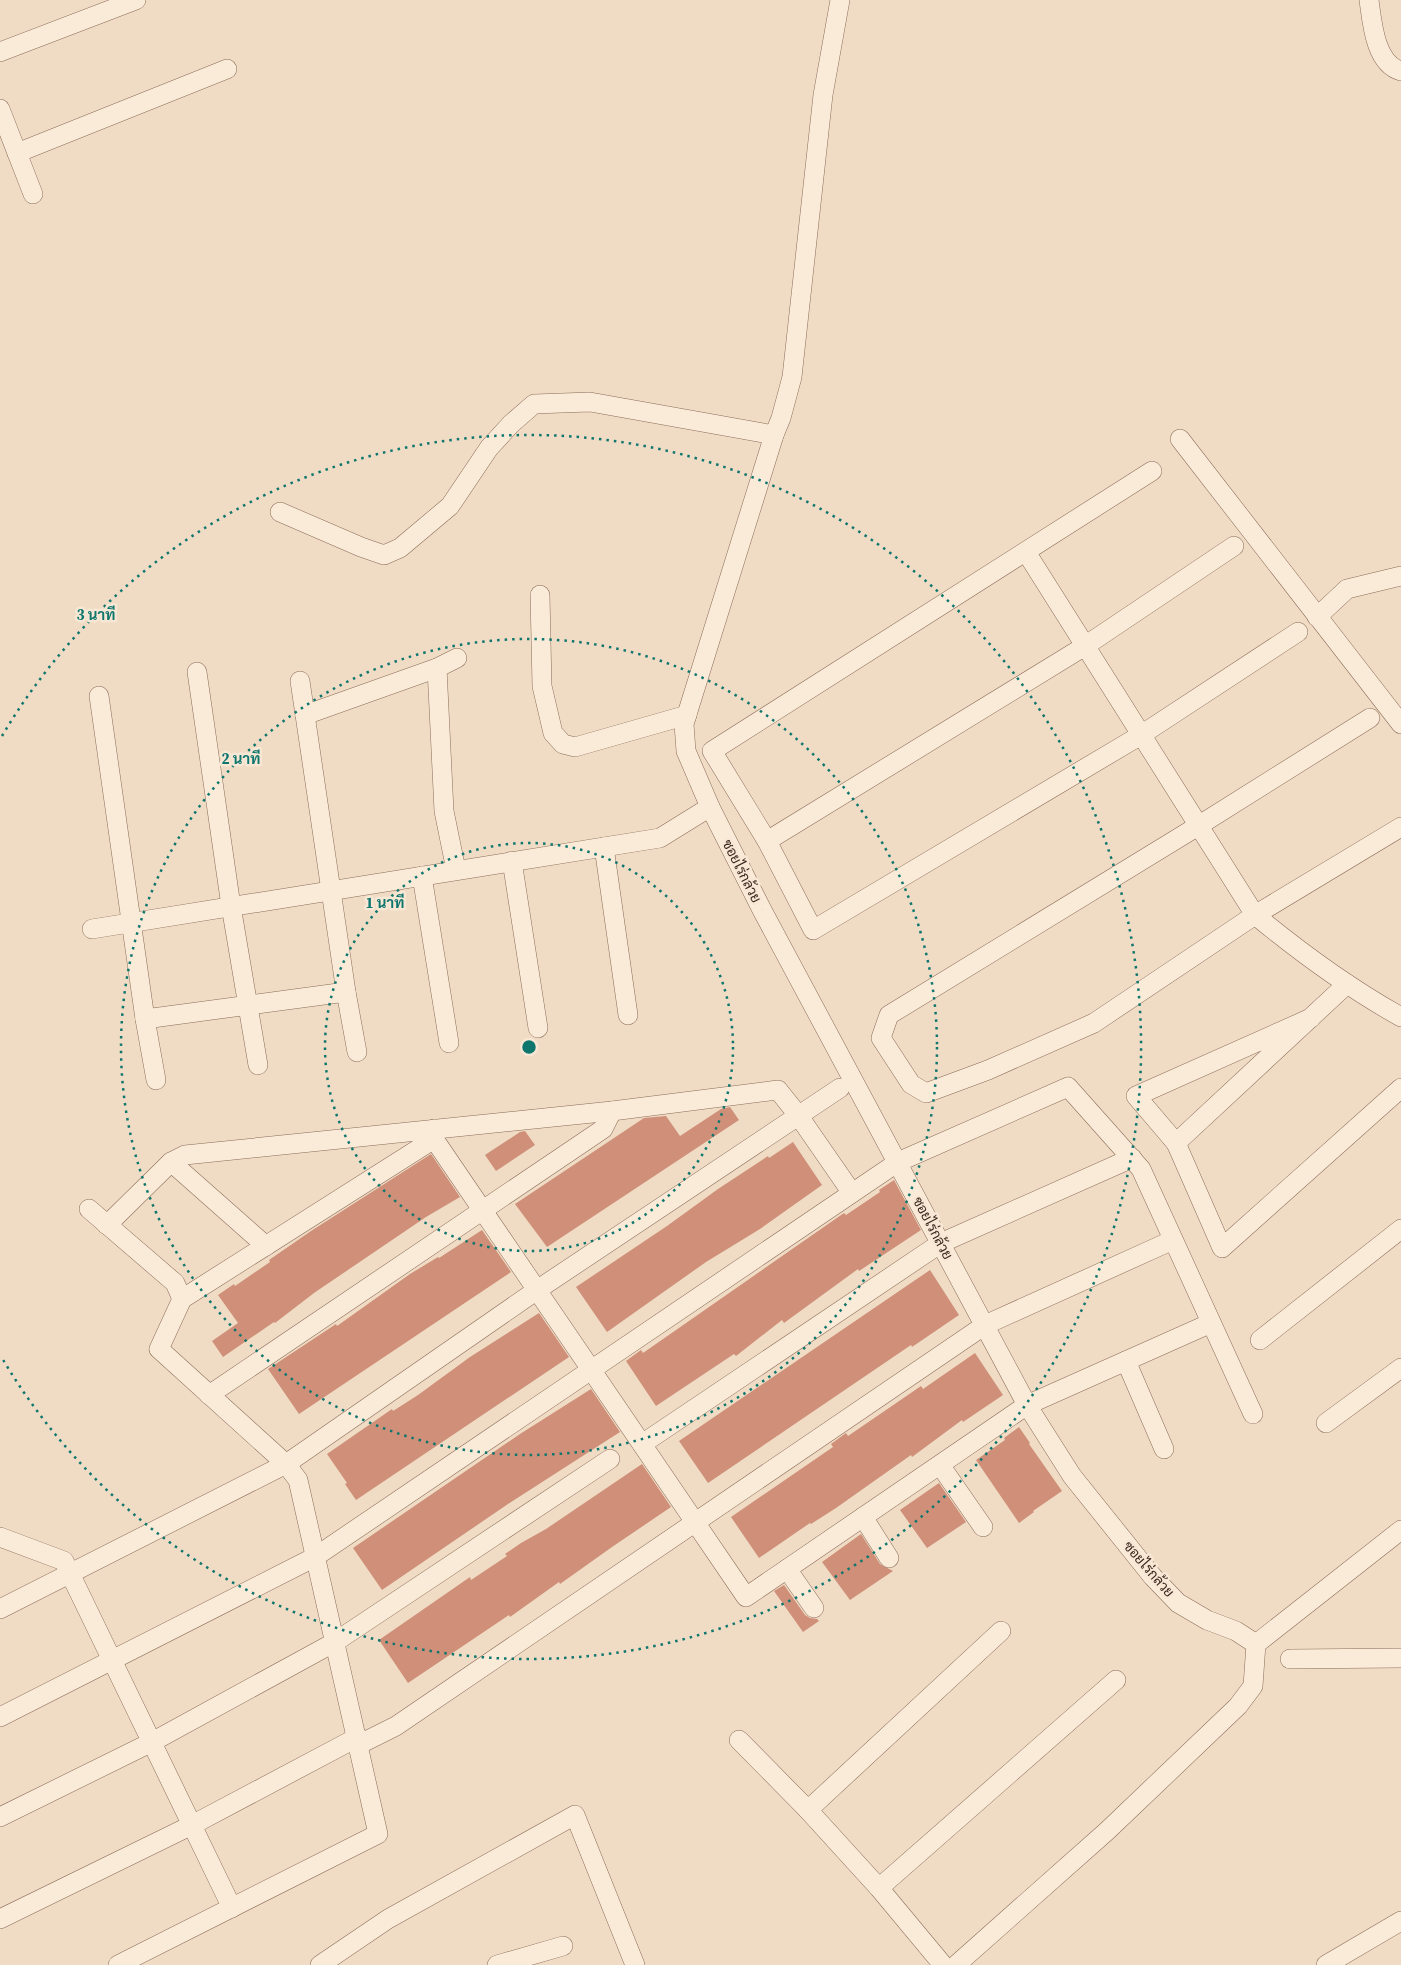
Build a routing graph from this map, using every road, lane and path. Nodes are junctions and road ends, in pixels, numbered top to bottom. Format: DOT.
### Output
graph roads {
  1 [pos="136,0"];
  2 [pos="840,0"];
  3 [pos="1369,0"];
  4 [pos="0,52"];
  5 [pos="228,69"];
  6 [pos="1401,71"];
  7 [pos="0,109"];
  8 [pos="17,153"];
  9 [pos="33,194"];
  10 [pos="774,435"];
  11 [pos="1180,439"];
  12 [pos="1152,471"];
  13 [pos="280,512"];
  14 [pos="1234,546"];
  15 [pos="1026,552"];
  16 [pos="1401,576"];
  17 [pos="540,595"];
  18 [pos="1317,617"];
  19 [pos="1298,632"];
  20 [pos="1085,646"];
  21 [pos="457,658"];
  22 [pos="436,668"];
  23 [pos="197,672"];
  24 [pos="300,682"];
  25 [pos="99,696"];
  26 [pos="305,714"];
  27 [pos="687,715"];
  28 [pos="1370,718"];
  29 [pos="1401,724"];
  30 [pos="1142,735"];
  31 [pos="710,807"];
  32 [pos="1198,826"];
  33 [pos="1401,827"];
  34 [pos="767,841"];
  35 [pos="604,847"];
  36 [pos="512,861"];
  37 [pos="456,870"];
  38 [pos="422,876"];
  39 [pos="331,890"];
  40 [pos="231,906"];
  41 [pos="1255,915"];
  42 [pos="132,922"];
  43 [pos="92,929"];
  44 [pos="1347,984"];
  45 [pos="346,992"];
  46 [pos="248,1006"];
  47 [pos="628,1015"];
  48 [pos="1401,1017"];
  49 [pos="1311,1018"];
  50 [pos="145,1019"];
  51 [pos="538,1028"];
  52 [pos="449,1043"];
  53 [pos="358,1052"];
  54 [pos="258,1065"];
  55 [pos="156,1080"];
  56 [pos="840,1088"];
  57 [pos="1401,1088"];
  58 [pos="612,1111"];
  59 [pos="798,1115"];
  60 [pos="434,1134"];
  61 [pos="1176,1144"];
  62 [pos="1132,1158"];
  63 [pos="171,1162"];
  64 [pos="898,1162"];
  65 [pos="852,1193"];
  66 [pos="89,1209"];
  67 [pos="483,1210"];
  68 [pos="107,1225"];
  69 [pos="1401,1228"];
  70 [pos="1173,1240"];
  71 [pos="941,1243"];
  72 [pos="266,1246"];
  73 [pos="537,1290"];
  74 [pos="182,1300"];
  75 [pos="1211,1323"];
  76 [pos="985,1325"];
  77 [pos="1260,1340"];
  78 [pos="1126,1361"];
  79 [pos="1401,1368"];
  80 [pos="591,1370"];
  81 [pos="209,1394"];
  82 [pos="1027,1405"];
  83 [pos="1253,1414"];
  84 [pos="1326,1423"];
  85 [pos="642,1444"];
  86 [pos="1164,1449"];
  87 [pos="610,1459"];
  88 [pos="286,1464"];
  89 [pos="940,1465"];
  90 [pos="863,1517"];
  91 [pos="695,1522"];
  92 [pos="983,1527"];
  93 [pos="1401,1530"];
  94 [pos="0,1537"];
  95 [pos="315,1557"];
  96 [pos="889,1558"];
  97 [pos="787,1569"];
  98 [pos="71,1574"];
  99 [pos="814,1608"];
  100 [pos="0,1609"];
  101 [pos="1001,1631"];
  102 [pos="335,1642"];
  103 [pos="1256,1644"];
  104 [pos="1401,1658"];
  105 [pos="1290,1659"];
  106 [pos="112,1660"];
  107 [pos="1116,1680"];
  108 [pos="0,1717"];
  109 [pos="739,1740"];
  110 [pos="358,1741"];
  111 [pos="152,1742"];
  112 [pos="808,1810"];
  113 [pos="0,1817"];
  114 [pos="192,1825"];
  115 [pos="879,1888"];
  116 [pos="232,1908"];
  117 [pos="0,1919"];
  118 [pos="1401,1921"];
  119 [pos="563,1946"];
  120 [pos="118,1965"];
  121 [pos="320,1965"];
  122 [pos="497,1965"];
  123 [pos="635,1965"];
  124 [pos="943,1965"];
  125 [pos="956,1965"];
  126 [pos="1326,1965"];
  1 -- 4 [label="street"];
  2 -- 10 [label="street, ซอยไร่กล้วย"];
  3 -- 6 [label="street"];
  5 -- 8 [label="street"];
  7 -- 8 [label="street"];
  8 -- 9 [label="street"];
  10 -- 13 [label="street"];
  10 -- 27 [label="street, ซอยไร่กล้วย"];
  11 -- 18 [label="street"];
  12 -- 15 [label="street"];
  14 -- 20 [label="street"];
  15 -- 20 [label="street"];
  15 -- 34 [label="street"];
  16 -- 18 [label="street"];
  17 -- 27 [label="street"];
  18 -- 29 [label="street"];
  19 -- 30 [label="street"];
  20 -- 30 [label="street"];
  20 -- 34 [label="street"];
  21 -- 22 [label="street"];
  22 -- 26 [label="street"];
  22 -- 37 [label="street"];
  23 -- 40 [label="street"];
  24 -- 26 [label="street"];
  25 -- 42 [label="street"];
  26 -- 39 [label="street"];
  27 -- 31 [label="street, ซอยไร่กล้วย"];
  28 -- 32 [label="street"];
  30 -- 32 [label="street"];
  30 -- 34 [label="street"];
  31 -- 35 [label="street"];
  31 -- 64 [label="street, ซอยไร่กล้วย"];
  32 -- 41 [label="street"];
  32 -- 41 [label="street"];
  33 -- 41 [label="street"];
  35 -- 36 [label="street"];
  35 -- 47 [label="street"];
  36 -- 37 [label="street"];
  36 -- 51 [label="street"];
  37 -- 38 [label="street"];
  38 -- 39 [label="street"];
  38 -- 52 [label="street"];
  39 -- 40 [label="street"];
  39 -- 45 [label="street"];
  40 -- 42 [label="street"];
  40 -- 46 [label="street"];
  41 -- 44 [label="street"];
  42 -- 43 [label="street"];
  42 -- 50 [label="street"];
  44 -- 48 [label="street"];
  44 -- 49 [label="street"];
  45 -- 46 [label="street"];
  45 -- 53 [label="street"];
  46 -- 50 [label="street"];
  46 -- 54 [label="street"];
  49 -- 61 [label="street"];
  49 -- 61 [label="street"];
  50 -- 55 [label="street"];
  56 -- 59 [label="street"];
  57 -- 61 [label="street"];
  58 -- 59 [label="street"];
  58 -- 60 [label="street"];
  58 -- 67 [label="street"];
  59 -- 65 [label="street"];
  59 -- 73 [label="street"];
  60 -- 63 [label="street"];
  60 -- 67 [label="street"];
  60 -- 72 [label="street"];
  62 -- 64 [label="street"];
  62 -- 70 [label="street"];
  62 -- 71 [label="street"];
  63 -- 68 [label="street"];
  63 -- 72 [label="street"];
  64 -- 65 [label="street"];
  64 -- 71 [label="street, ซอยไร่กล้วย"];
  65 -- 80 [label="street"];
  66 -- 68 [label="street"];
  67 -- 73 [label="street"];
  67 -- 81 [label="street"];
  68 -- 74 [label="street"];
  69 -- 77 [label="street"];
  70 -- 75 [label="street"];
  70 -- 76 [label="street"];
  71 -- 76 [label="street, ซอยไร่กล้วย"];
  71 -- 85 [label="street"];
  72 -- 74 [label="street"];
  73 -- 80 [label="street"];
  73 -- 88 [label="street"];
  74 -- 81 [label="street"];
  75 -- 78 [label="street"];
  75 -- 83 [label="street"];
  76 -- 82 [label="street, ซอยไร่กล้วย"];
  76 -- 91 [label="street"];
  78 -- 82 [label="street"];
  78 -- 86 [label="street"];
  79 -- 84 [label="street"];
  80 -- 85 [label="street"];
  80 -- 95 [label="street"];
  81 -- 88 [label="street"];
  82 -- 89 [label="street"];
  82 -- 103 [label="street, ซอยไร่กล้วย"];
  85 -- 91 [label="street"];
  87 -- 102 [label="street"];
  88 -- 95 [label="street"];
  88 -- 98 [label="street"];
  89 -- 90 [label="street"];
  89 -- 92 [label="street"];
  90 -- 96 [label="street"];
  90 -- 97 [label="street"];
  91 -- 97 [label="street"];
  91 -- 110 [label="street"];
  93 -- 103 [label="street"];
  94 -- 98 [label="street"];
  95 -- 102 [label="street"];
  95 -- 106 [label="street"];
  97 -- 99 [label="street"];
  98 -- 100 [label="street"];
  98 -- 106 [label="street"];
  101 -- 112 [label="street"];
  102 -- 110 [label="street"];
  102 -- 111 [label="street"];
  103 -- 125 [label="street"];
  104 -- 105 [label="street"];
  106 -- 108 [label="street"];
  106 -- 111 [label="street"];
  107 -- 115 [label="street"];
  109 -- 112 [label="street"];
  110 -- 114 [label="street"];
  110 -- 116 [label="street"];
  111 -- 113 [label="street"];
  111 -- 114 [label="street"];
  112 -- 115 [label="street"];
  114 -- 116 [label="street"];
  114 -- 117 [label="street"];
  115 -- 124 [label="street"];
  116 -- 120 [label="street"];
  118 -- 126 [label="street"];
  119 -- 122 [label="street"];
  121 -- 123 [label="street"];
}
